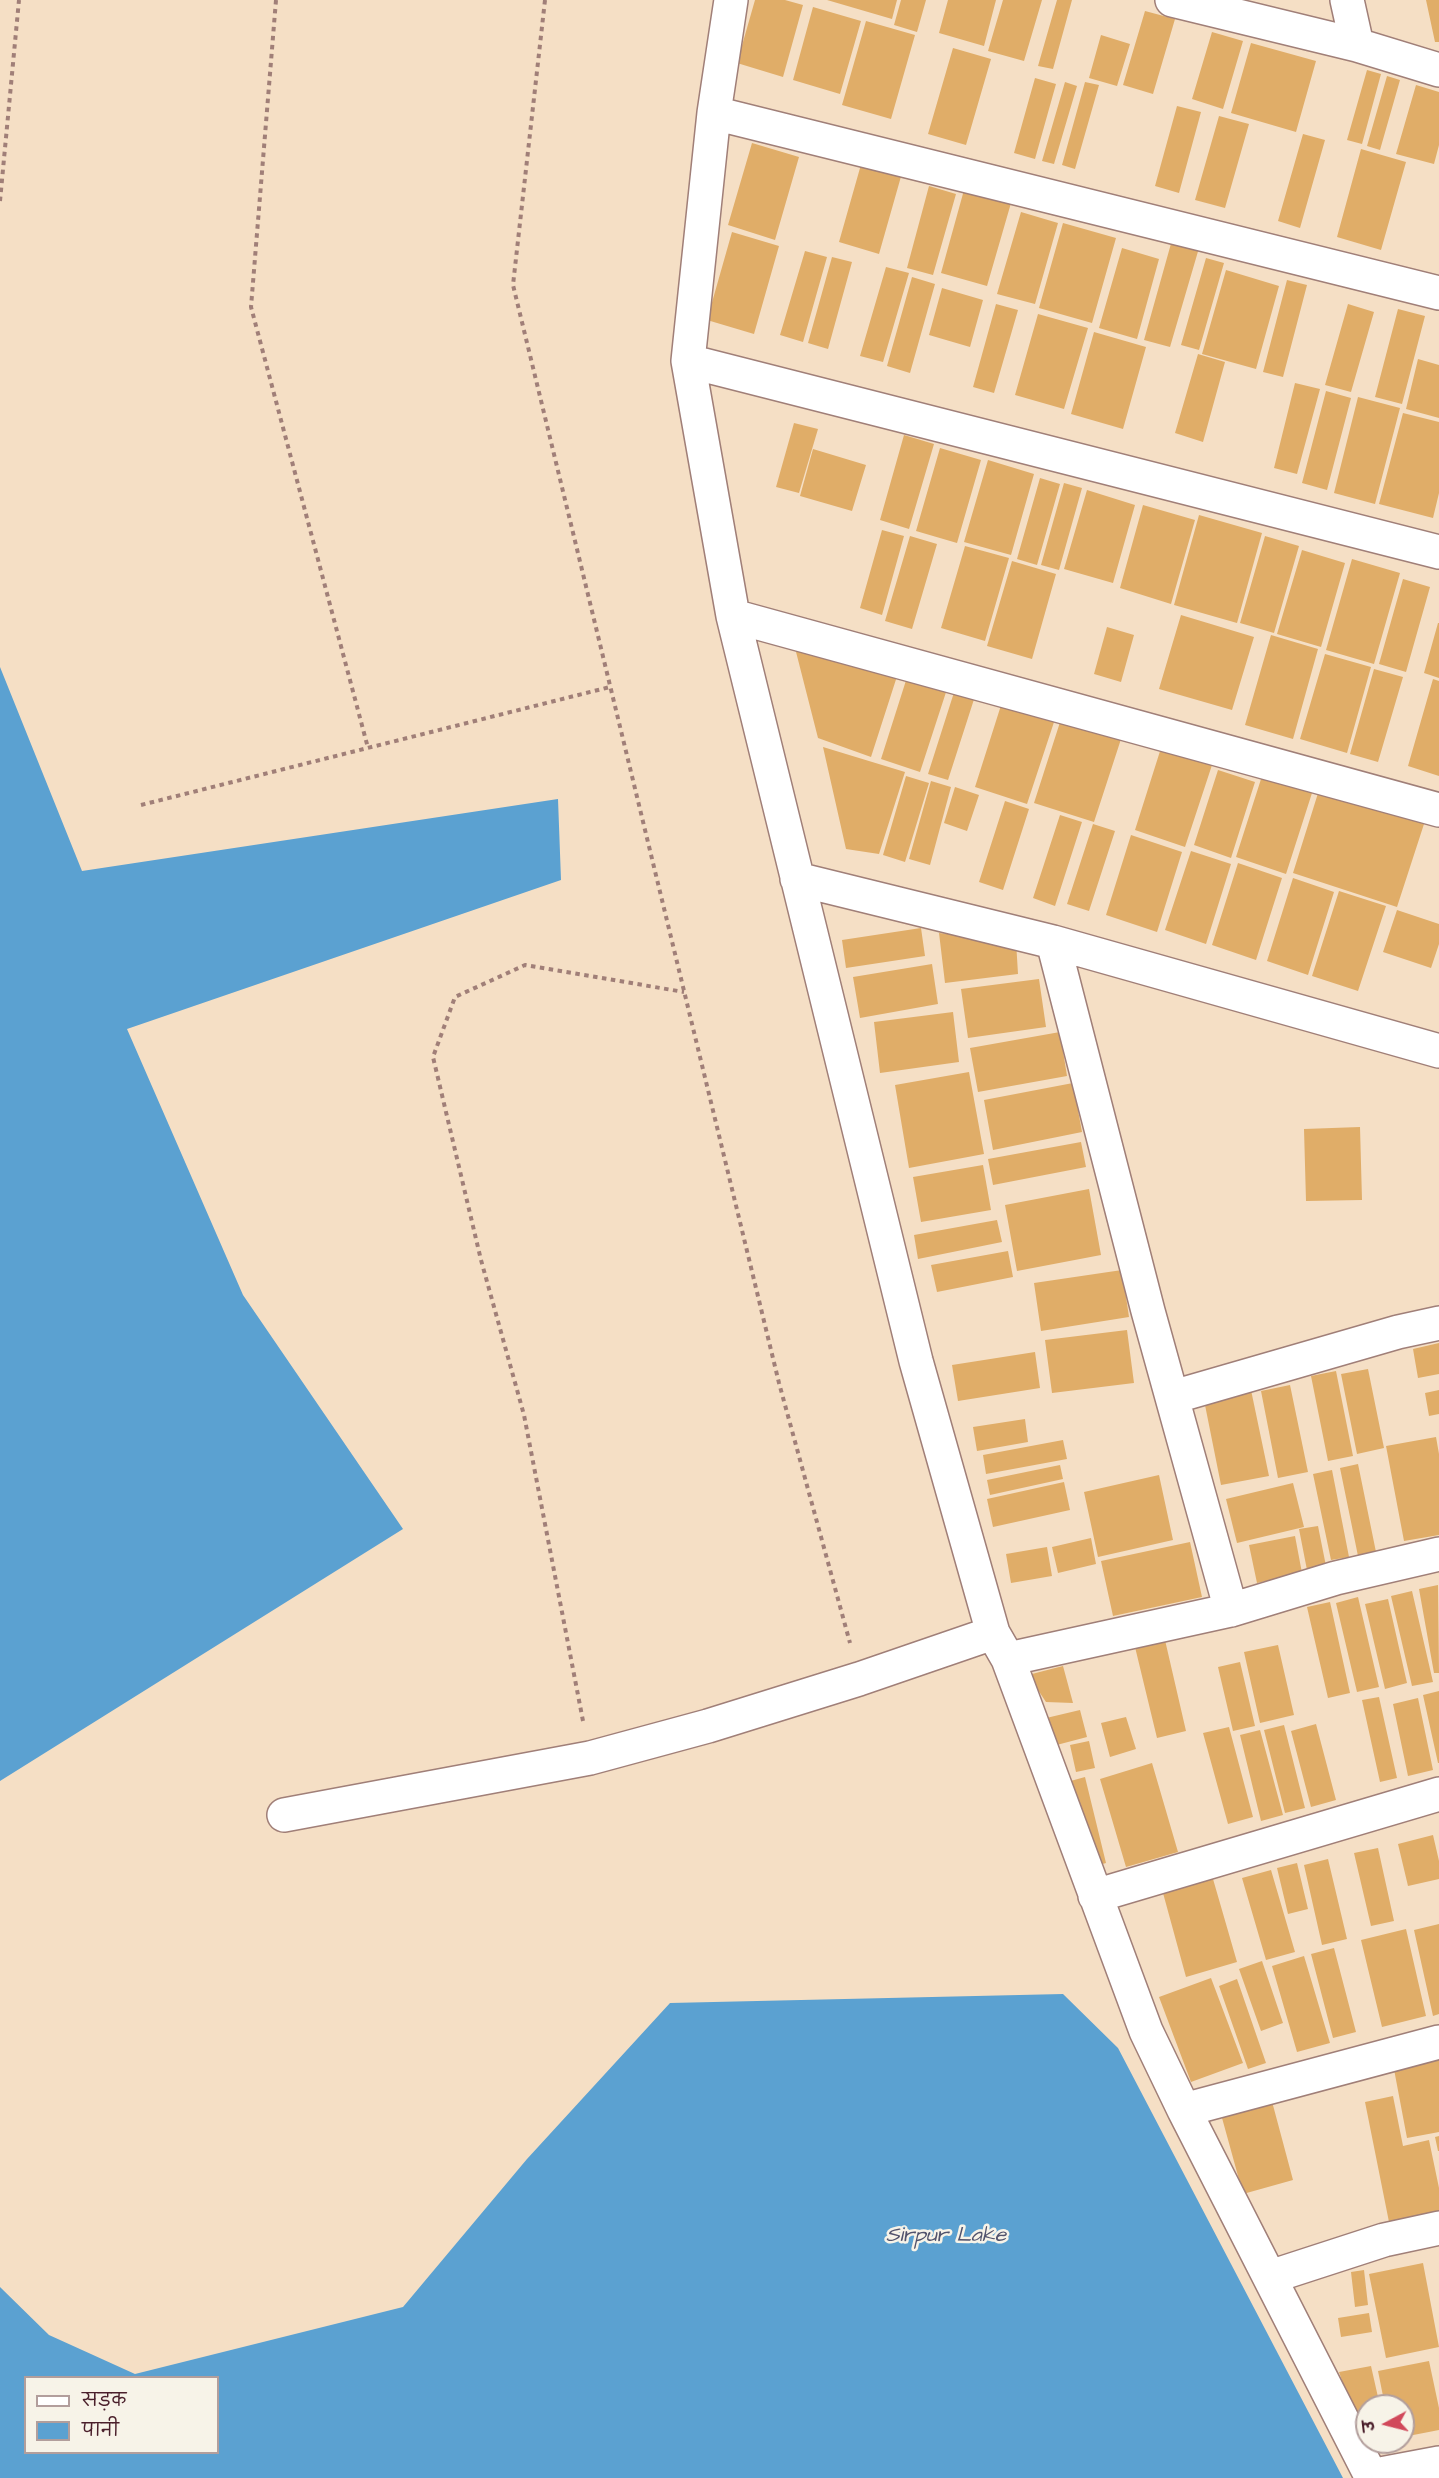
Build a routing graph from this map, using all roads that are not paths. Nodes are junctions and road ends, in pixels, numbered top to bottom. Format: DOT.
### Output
graph roads {
  1 [pos="731,0"];
  2 [pos="1173,0"];
  3 [pos="1347,0"];
  4 [pos="1357,45"];
  5 [pos="1439,70"];
  6 [pos="714,113"];
  7 [pos="1439,293"];
  8 [pos="688,361"];
  9 [pos="1439,552"];
  10 [pos="733,616"];
  11 [pos="1438,813"];
  12 [pos="797,879"];
  13 [pos="1053,942"];
  14 [pos="1439,1051"];
  15 [pos="1439,1323"];
  16 [pos="1173,1397"];
  17 [pos="1439,1554"];
  18 [pos="1231,1610"];
  19 [pos="1001,1646"];
  20 [pos="1439,1794"];
  21 [pos="284,1815"];
  22 [pos="1095,1896"];
  23 [pos="1439,2042"];
  24 [pos="1184,2110"];
  25 [pos="1439,2228"];
  26 [pos="1270,2277"];
  27 [pos="1439,2463"];
  28 [pos="1371,2477"];
  1 -- 6 [label="street"];
  2 -- 4 [label="street"];
  3 -- 4 [label="street"];
  4 -- 5 [label="street"];
  6 -- 7 [label="street"];
  6 -- 8 [label="street"];
  8 -- 9 [label="street"];
  8 -- 10 [label="street"];
  10 -- 11 [label="street"];
  10 -- 12 [label="street"];
  12 -- 13 [label="street"];
  12 -- 19 [label="street"];
  13 -- 14 [label="street"];
  13 -- 16 [label="street"];
  15 -- 16 [label="street"];
  16 -- 18 [label="street"];
  17 -- 18 [label="street"];
  18 -- 19 [label="street"];
  19 -- 21 [label="street"];
  19 -- 22 [label="street"];
  20 -- 22 [label="street"];
  22 -- 24 [label="street"];
  23 -- 24 [label="street"];
  24 -- 26 [label="street"];
  25 -- 26 [label="street"];
  26 -- 28 [label="street"];
  27 -- 28 [label="street"];
}
